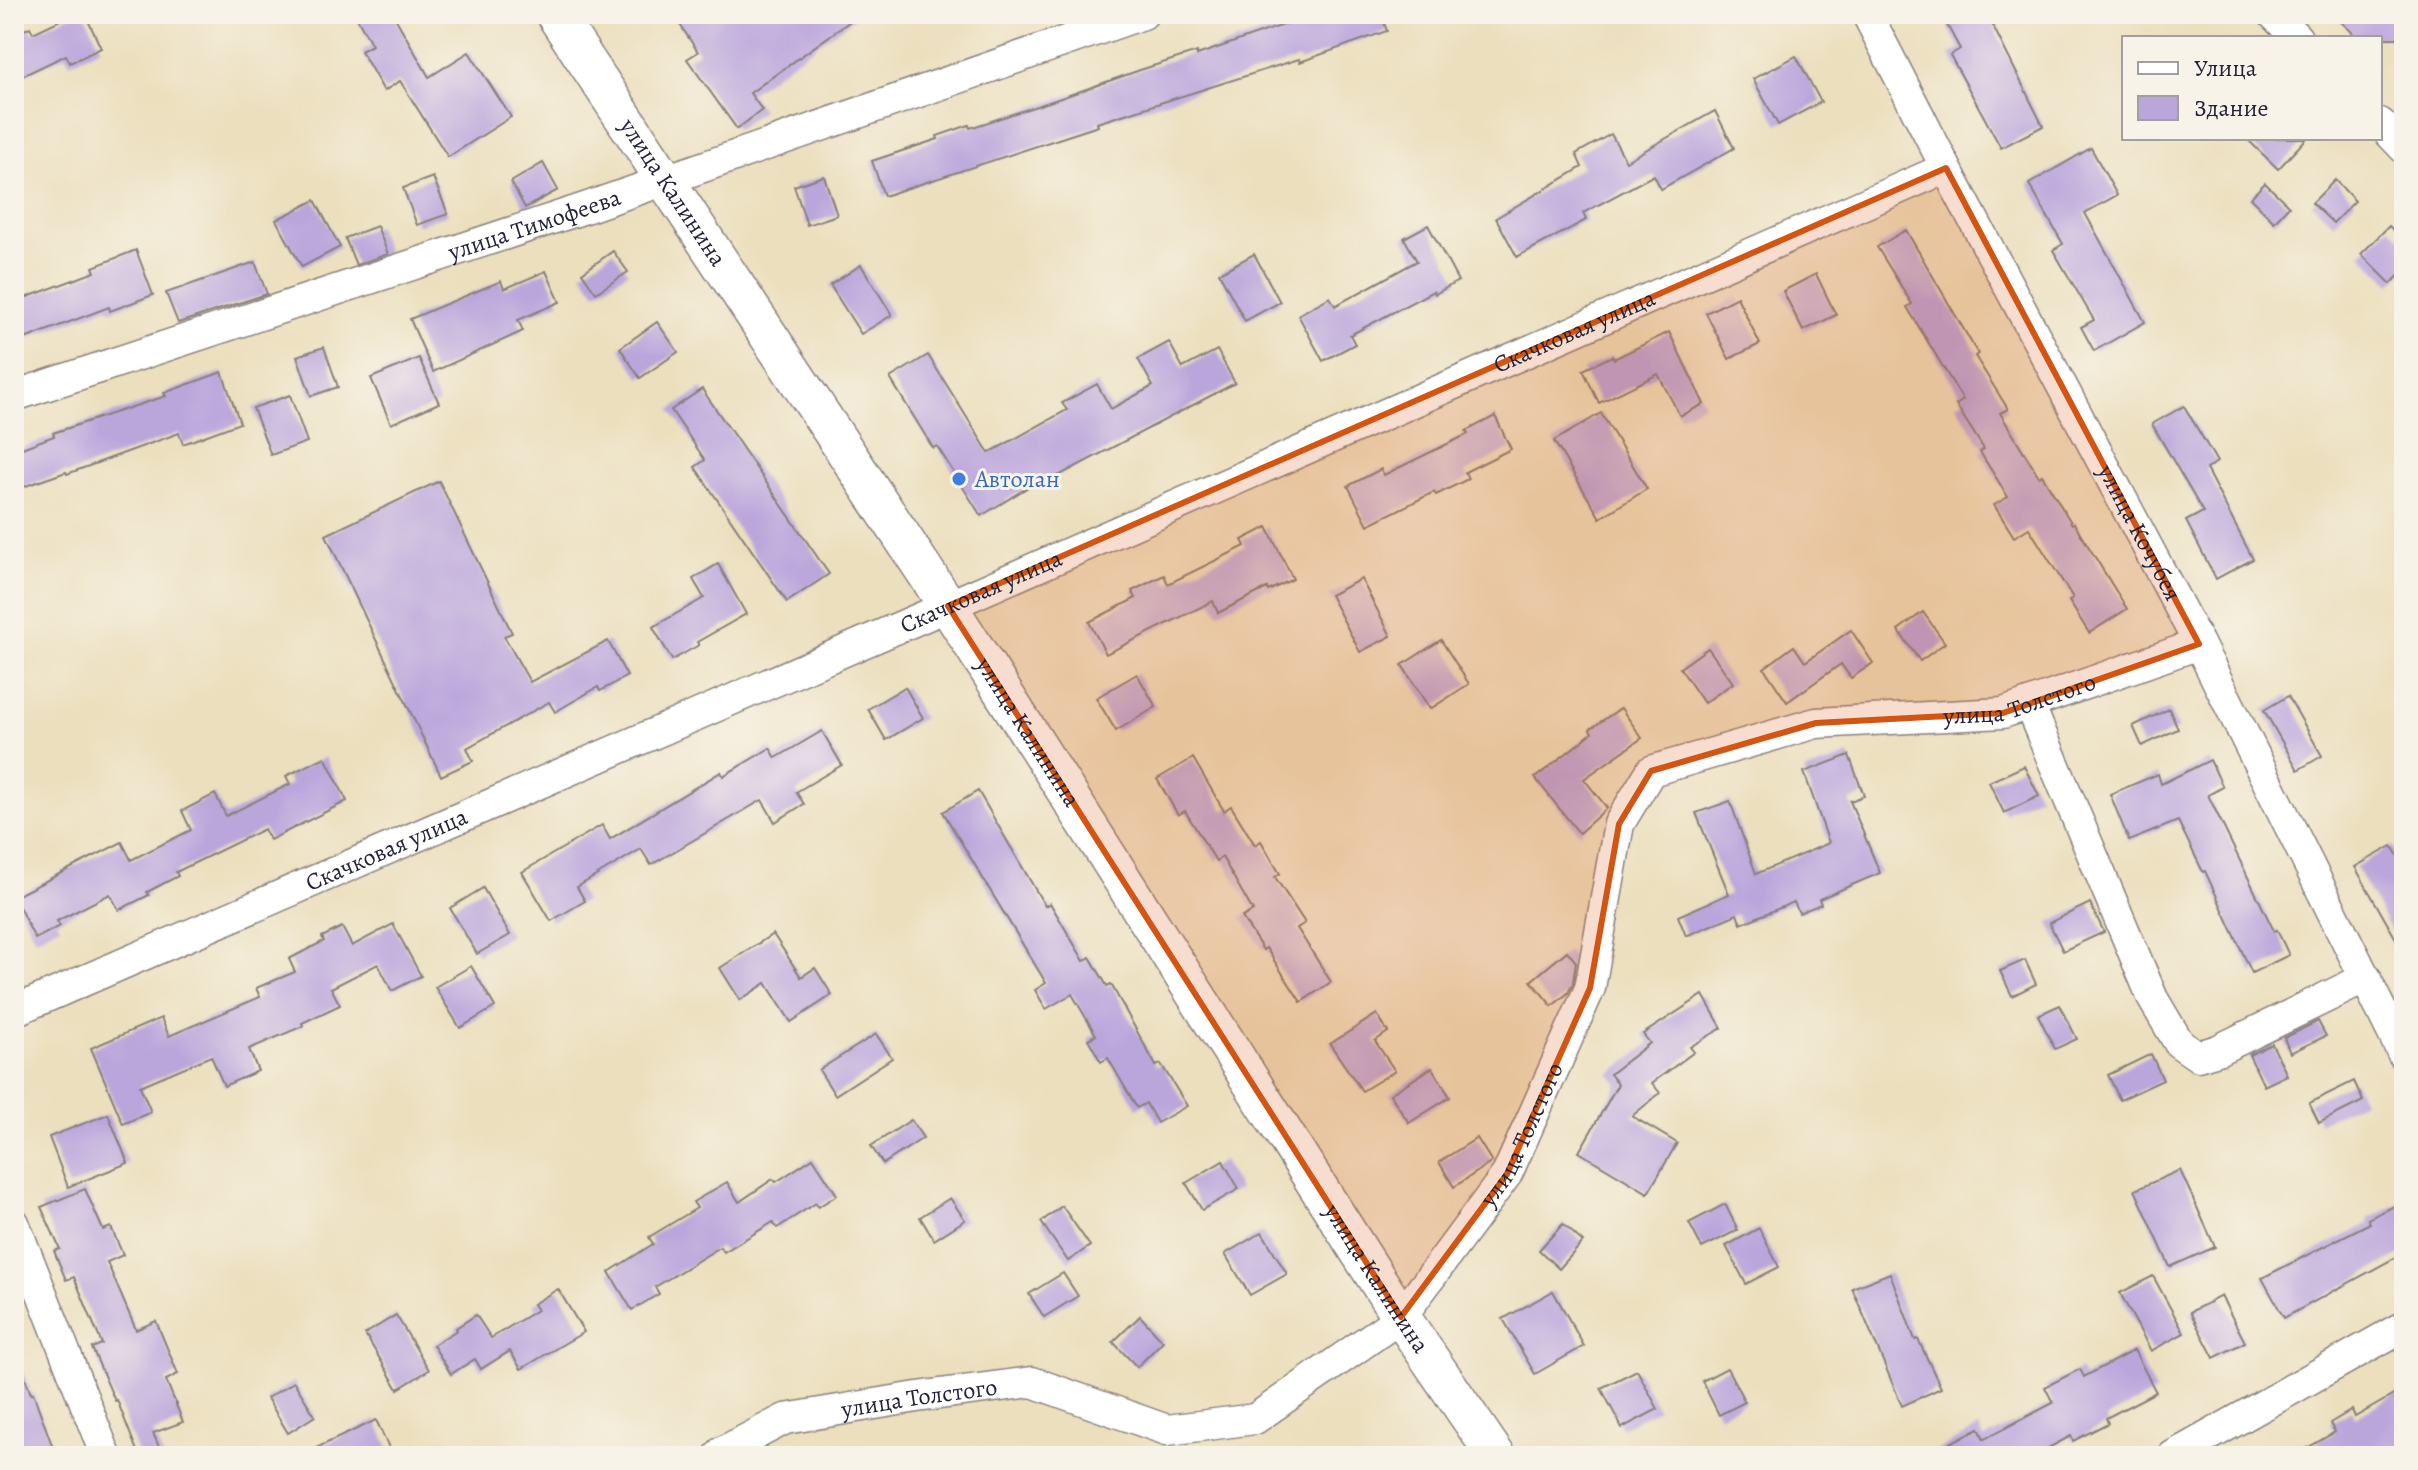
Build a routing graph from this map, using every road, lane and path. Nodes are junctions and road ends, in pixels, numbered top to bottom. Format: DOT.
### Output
graph roads {
  1 [pos="555,14"];
  2 [pos="1143,14"];
  3 [pos="1867,14"];
  4 [pos="2273,14"];
  5 [pos="2295,36"];
  6 [pos="2382,125"];
  7 [pos="2404,148"];
  8 [pos="1946,168"];
  9 [pos="664,181"];
  10 [pos="14,396"];
  11 [pos="948,606"];
  12 [pos="2199,644"];
  13 [pos="2029,704"];
  14 [pos="2366,978"];
  15 [pos="14,1011"];
  16 [pos="2404,1056"];
  17 [pos="14,1223"];
  18 [pos="1401,1317"];
  19 [pos="2404,1326"];
  20 [pos="106,1456"];
  21 [pos="719,1456"];
  22 [pos="1496,1456"];
  23 [pos="2173,1456"];
  1 -- 9 [label="main road, улица Калинина"];
  2 -- 9 [label="street, улица Тимофеева"];
  3 -- 8 [label="street, улица Кочубея"];
  4 -- 5 [label="street"];
  6 -- 7 [label="street"];
  8 -- 11 [label="street, Скачковая улица"];
  8 -- 12 [label="street, улица Кочубея"];
  9 -- 10 [label="street, улица Тимофеева"];
  9 -- 11 [label="main road, улица Калинина"];
  11 -- 15 [label="street, Скачковая улица"];
  11 -- 18 [label="main road, улица Калинина"];
  12 -- 13 [label="street, улица Толстого"];
  12 -- 14 [label="street, улица Кочубея"];
  13 -- 14 [label="street"];
  13 -- 18 [label="street, улица Толстого"];
  14 -- 16 [label="street, улица Кочубея"];
  17 -- 20 [label="street"];
  18 -- 21 [label="street, улица Толстого"];
  18 -- 22 [label="main road, улица Калинина"];
  19 -- 23 [label="street"];
}
